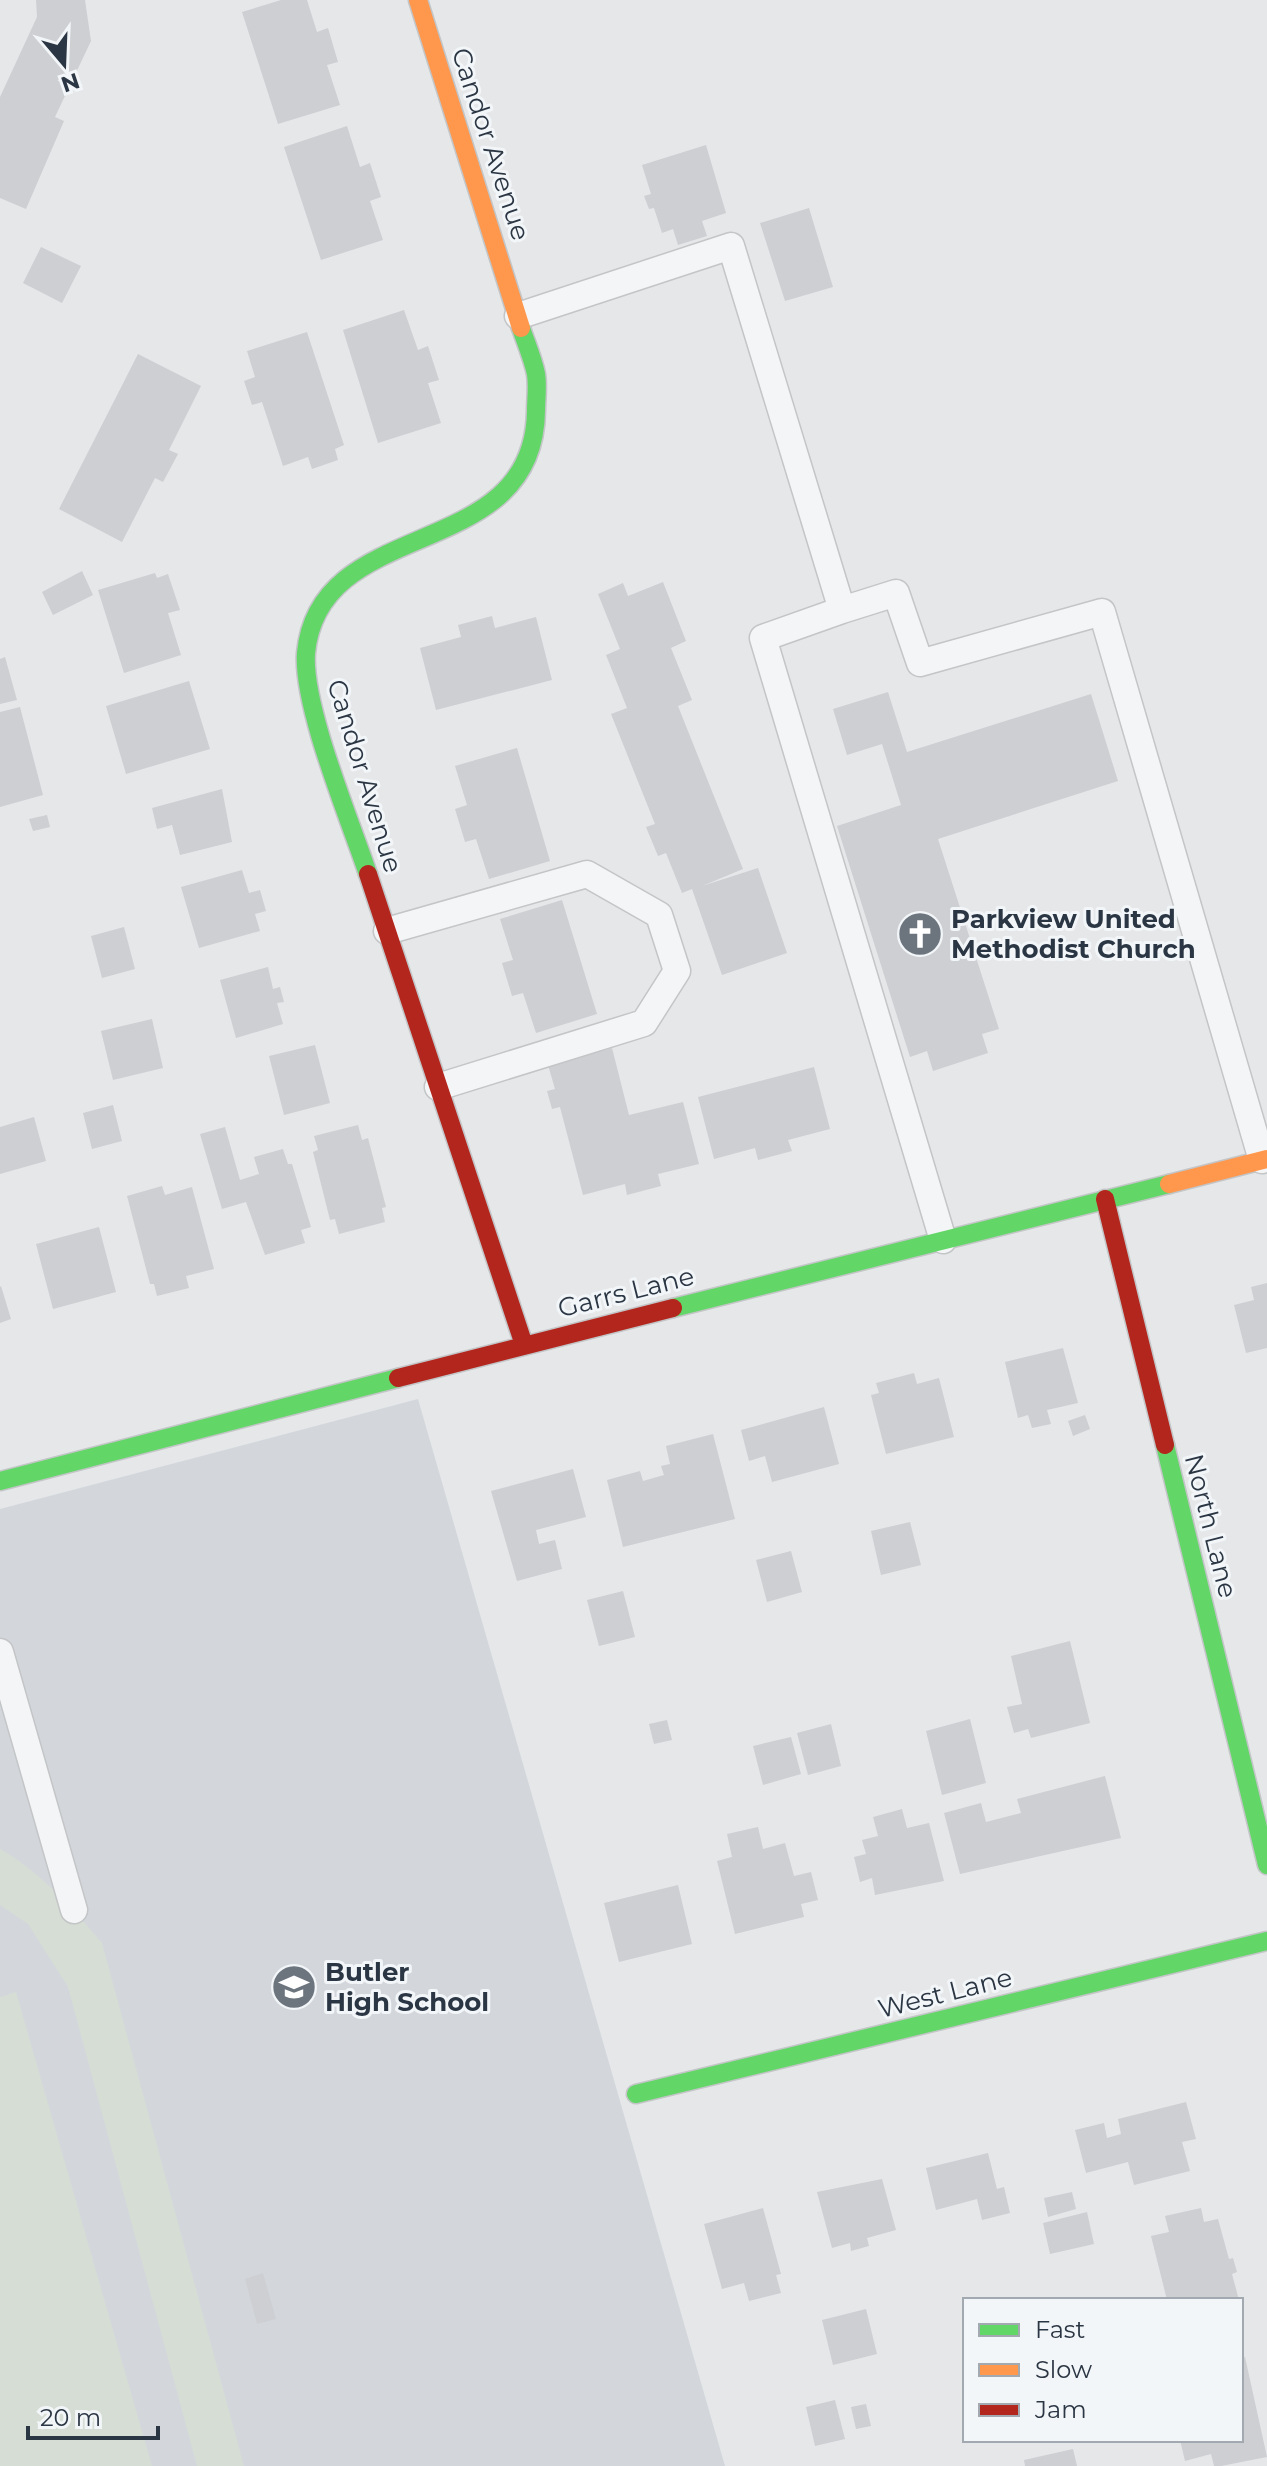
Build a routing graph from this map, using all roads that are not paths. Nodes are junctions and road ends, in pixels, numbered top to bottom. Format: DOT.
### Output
graph roads {
  1 [pos="418,0"];
  2 [pos="518,316"];
  3 [pos="842,610"];
  4 [pos="387,931"];
  5 [pos="438,1087"];
  6 [pos="1265,1160"];
  7 [pos="1105,1199"];
  8 [pos="943,1240"];
  9 [pos="524,1345"];
  10 [pos="0,1481"];
  11 [pos="0,1652"];
  12 [pos="1267,1865"];
  13 [pos="74,1910"];
  14 [pos="1267,1941"];
  15 [pos="636,2094"];
  1 -- 2 [label="street, Candor Avenue"];
  2 -- 3 [label="lane"];
  2 -- 4 [label="street, Candor Avenue"];
  3 -- 6 [label="lane"];
  3 -- 8 [label="lane"];
  4 -- 5 [label="street, Candor Avenue"];
  4 -- 5 [label="lane"];
  5 -- 9 [label="street, Candor Avenue"];
  6 -- 7 [label="street, Garrs Lane"];
  7 -- 8 [label="street, Garrs Lane"];
  7 -- 12 [label="street, North Lane"];
  8 -- 9 [label="street, Garrs Lane"];
  9 -- 10 [label="street, Garrs Lane"];
  11 -- 13 [label="lane"];
  14 -- 15 [label="street, West Lane"];
}
